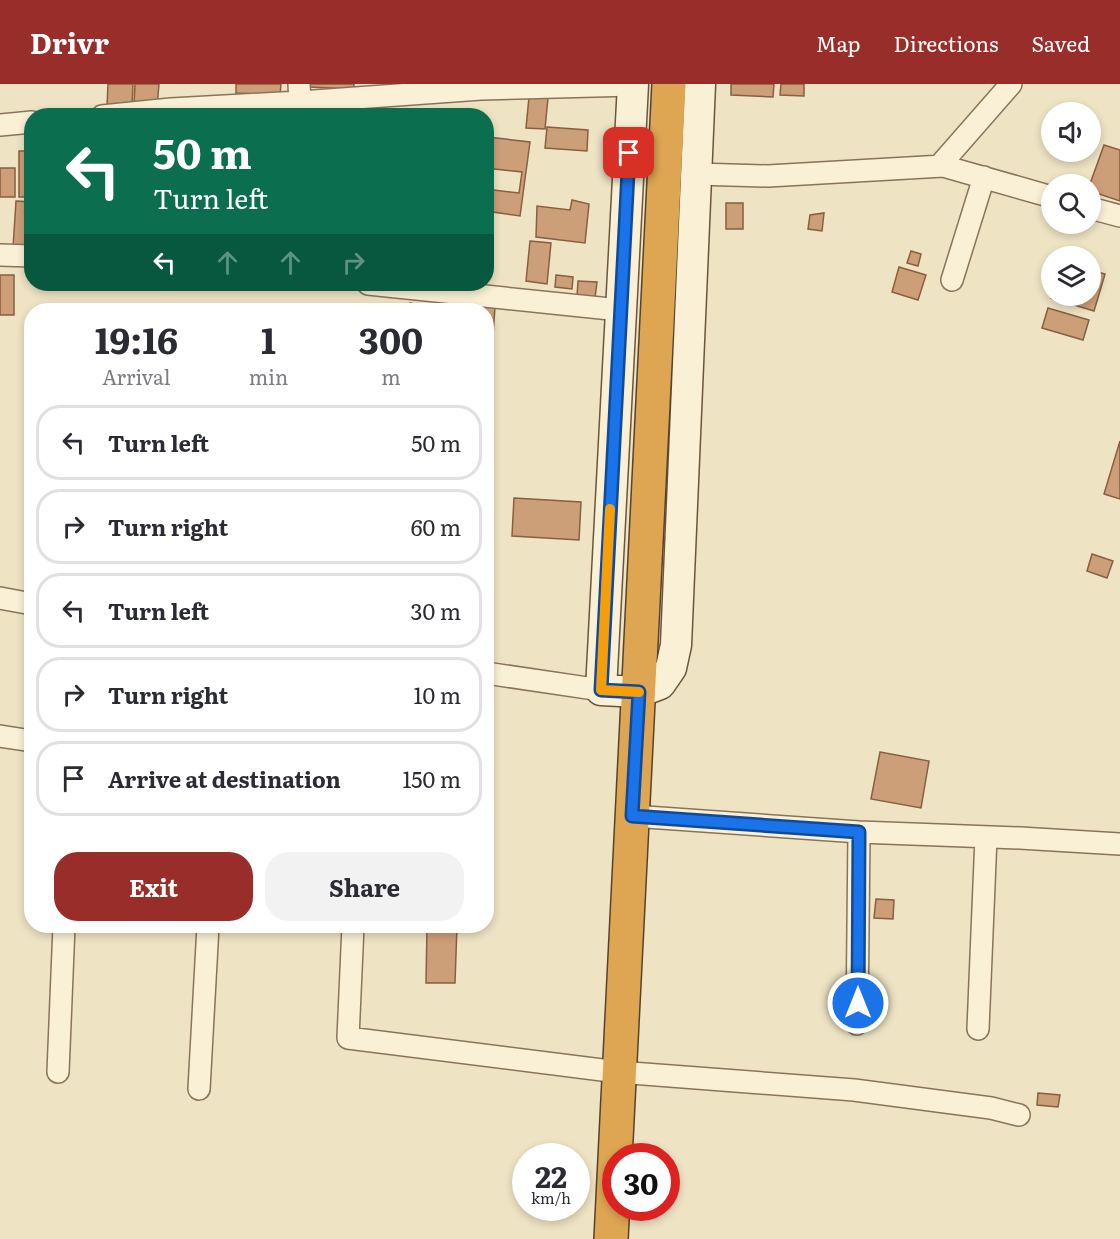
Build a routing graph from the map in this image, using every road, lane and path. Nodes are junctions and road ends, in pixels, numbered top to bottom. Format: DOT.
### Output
graph roads {
  1 [pos="633,84"];
  2 [pos="669,84"];
  3 [pos="700,84"];
  4 [pos="1011,84"];
  5 [pos="300,93"];
  6 [pos="193,108"];
  7 [pos="24,123"];
  8 [pos="0,125"];
  9 [pos="943,166"];
  10 [pos="696,174"];
  11 [pos="984,177"];
  12 [pos="1041,194"];
  13 [pos="1101,211"];
  14 [pos="1120,216"];
  15 [pos="0,255"];
  16 [pos="24,256"];
  17 [pos="952,280"];
  18 [pos="436,291"];
  19 [pos="620,310"];
  20 [pos="0,598"];
  21 [pos="24,602"];
  22 [pos="494,674"];
  23 [pos="601,690"];
  24 [pos="639,692"];
  25 [pos="0,736"];
  26 [pos="24,740"];
  27 [pos="632,816"];
  28 [pos="859,832"];
  29 [pos="986,837"];
  30 [pos="1120,844"];
  31 [pos="64,933"];
  32 [pos="208,933"];
  33 [pos="353,933"];
  34 [pos="857,1024"];
  35 [pos="978,1029"];
  36 [pos="58,1072"];
  37 [pos="618,1072"];
  38 [pos="198,1089"];
  39 [pos="1019,1115"];
  40 [pos="611,1239"];
  1 -- 5 [label="street"];
  1 -- 19 [label="main road"];
  2 -- 24 [label="highway"];
  3 -- 10 [label="main road"];
  4 -- 9 [label="street"];
  5 -- 6 [label="street"];
  7 -- 8 [label="street"];
  9 -- 10 [label="street"];
  9 -- 11 [label="street"];
  10 -- 24 [label="main road"];
  11 -- 12 [label="street"];
  11 -- 17 [label="street"];
  13 -- 14 [label="street"];
  15 -- 16 [label="street"];
  18 -- 19 [label="street"];
  19 -- 23 [label="main road"];
  20 -- 21 [label="street"];
  22 -- 23 [label="street"];
  23 -- 24 [label="main road"];
  24 -- 27 [label="highway"];
  25 -- 26 [label="street"];
  27 -- 28 [label="street"];
  27 -- 37 [label="highway"];
  28 -- 29 [label="street"];
  28 -- 34 [label="street"];
  29 -- 30 [label="street"];
  29 -- 35 [label="street"];
  31 -- 36 [label="street"];
  32 -- 38 [label="street"];
  33 -- 37 [label="street"];
  37 -- 39 [label="street"];
  37 -- 40 [label="highway"];
}
